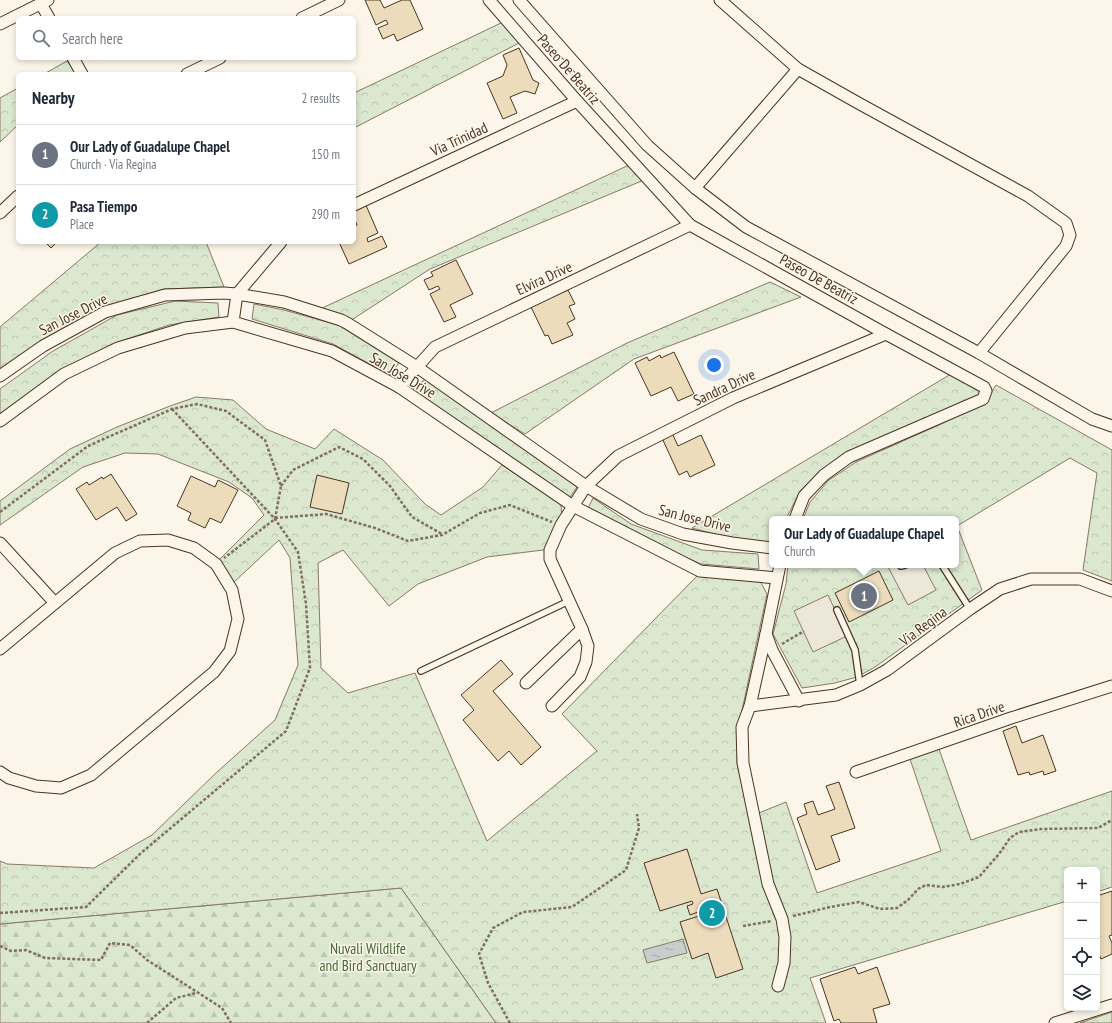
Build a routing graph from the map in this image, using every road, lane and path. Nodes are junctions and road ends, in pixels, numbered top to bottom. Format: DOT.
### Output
graph roads {
  1 [pos="339,0"];
  2 [pos="488,0"];
  3 [pos="519,0"];
  4 [pos="720,0"];
  5 [pos="44,2"];
  6 [pos="48,16"];
  7 [pos="306,16"];
  8 [pos="0,24"];
  9 [pos="74,60"];
  10 [pos="216,60"];
  11 [pos="798,68"];
  12 [pos="81,72"];
  13 [pos="191,72"];
  14 [pos="577,101"];
  15 [pos="695,188"];
  16 [pos="16,198"];
  17 [pos="356,204"];
  18 [pos="0,213"];
  19 [pos="690,225"];
  20 [pos="279,244"];
  21 [pos="237,294"];
  22 [pos="233,322"];
  23 [pos="886,334"];
  24 [pos="979,353"];
  25 [pos="417,367"];
  26 [pos="0,376"];
  27 [pos="399,387"];
  28 [pos="172,409"];
  29 [pos="0,421"];
  30 [pos="1112,426"];
  31 [pos="281,486"];
  32 [pos="586,486"];
  33 [pos="573,506"];
  34 [pos="0,512"];
  35 [pos="796,516"];
  36 [pos="275,518"];
  37 [pos="561,526"];
  38 [pos="442,535"];
  39 [pos="0,543"];
  40 [pos="769,548"];
  41 [pos="216,564"];
  42 [pos="779,568"];
  43 [pos="944,568"];
  44 [pos="777,578"];
  45 [pos="1112,591"];
  46 [pos="569,601"];
  47 [pos="55,603"];
  48 [pos="970,609"];
  49 [pos="837,610"];
  50 [pos="582,629"];
  51 [pos="804,631"];
  52 [pos="766,634"];
  53 [pos="0,649"];
  54 [pos="772,650"];
  55 [pos="421,671"];
  56 [pos="526,683"];
  57 [pos="860,685"];
  58 [pos="1112,686"];
  59 [pos="799,701"];
  60 [pos="552,706"];
  61 [pos="750,706"];
  62 [pos="0,772"];
  63 [pos="856,772"];
  64 [pos="637,814"];
  65 [pos="1112,820"];
  66 [pos="0,913"];
  67 [pos="782,919"];
  68 [pos="743,926"];
  69 [pos="0,946"];
  70 [pos="778,986"];
  71 [pos="197,992"];
  72 [pos="1112,1005"];
  73 [pos="146,1023"];
  74 [pos="231,1023"];
  75 [pos="510,1023"];
  76 [pos="1055,1023"];
  1 -- 7 [label="street"];
  2 -- 14 [label="street, Paseo De Beatriz"];
  3 -- 15 [label="street"];
  4 -- 11 [label="street"];
  5 -- 6 [label="street"];
  5 -- 8 [label="street"];
  9 -- 12 [label="street"];
  10 -- 13 [label="street"];
  11 -- 15 [label="street"];
  11 -- 24 [label="street"];
  14 -- 17 [label="street, Via Trinidad"];
  14 -- 19 [label="street, Paseo De Beatriz"];
  15 -- 24 [label="street"];
  16 -- 18 [label="street"];
  19 -- 23 [label="street, Paseo De Beatriz"];
  19 -- 25 [label="street, Elvira Drive"];
  20 -- 21 [label="street"];
  21 -- 22 [label="street"];
  21 -- 25 [label="street, San Jose Drive"];
  21 -- 26 [label="street, San Jose Drive"];
  22 -- 27 [label="street, San Jose Drive"];
  22 -- 29 [label="street, San Jose Drive"];
  23 -- 32 [label="street, Sandra Drive"];
  23 -- 35 [label="street, Paseo De Beatriz"];
  24 -- 30 [label="street"];
  25 -- 27 [label="street, Elvira Drive"];
  25 -- 32 [label="street, San Jose Drive"];
  27 -- 33 [label="street, San Jose Drive"];
  28 -- 31 [label="path"];
  28 -- 34 [label="path"];
  28 -- 36 [label="path"];
  31 -- 36 [label="path"];
  31 -- 38 [label="path"];
  32 -- 33 [label="street, Sandra Drive"];
  32 -- 40 [label="street, San Jose Drive"];
  33 -- 37 [label="street, Sandra Drive"];
  33 -- 44 [label="street, San Jose Drive"];
  36 -- 38 [label="path"];
  36 -- 41 [label="path"];
  36 -- 66 [label="path"];
  37 -- 38 [label="path"];
  37 -- 46 [label="street, Sandra Drive"];
  39 -- 47 [label="street"];
  41 -- 47 [label="street"];
  41 -- 62 [label="street"];
  42 -- 44 [label="street"];
  43 -- 48 [label="lane"];
  44 -- 52 [label="street"];
  45 -- 48 [label="street, Via Regina"];
  46 -- 50 [label="street, Sandra Drive"];
  46 -- 55 [label="lane"];
  47 -- 53 [label="street"];
  48 -- 57 [label="street, Via Regina"];
  49 -- 57 [label="lane"];
  50 -- 56 [label="street"];
  50 -- 60 [label="street, Sandra Drive"];
  51 -- 54 [label="path"];
  52 -- 54 [label="street"];
  52 -- 61 [label="street"];
  54 -- 59 [label="street"];
  57 -- 59 [label="street, Via Regina"];
  58 -- 63 [label="street, Rica Drive"];
  59 -- 61 [label="street, Via Regina"];
  61 -- 67 [label="street"];
  64 -- 75 [label="path"];
  65 -- 67 [label="path"];
  67 -- 68 [label="path"];
  67 -- 70 [label="street"];
  69 -- 71 [label="path"];
  71 -- 73 [label="path"];
  71 -- 74 [label="path"];
  72 -- 76 [label="street"];
}
